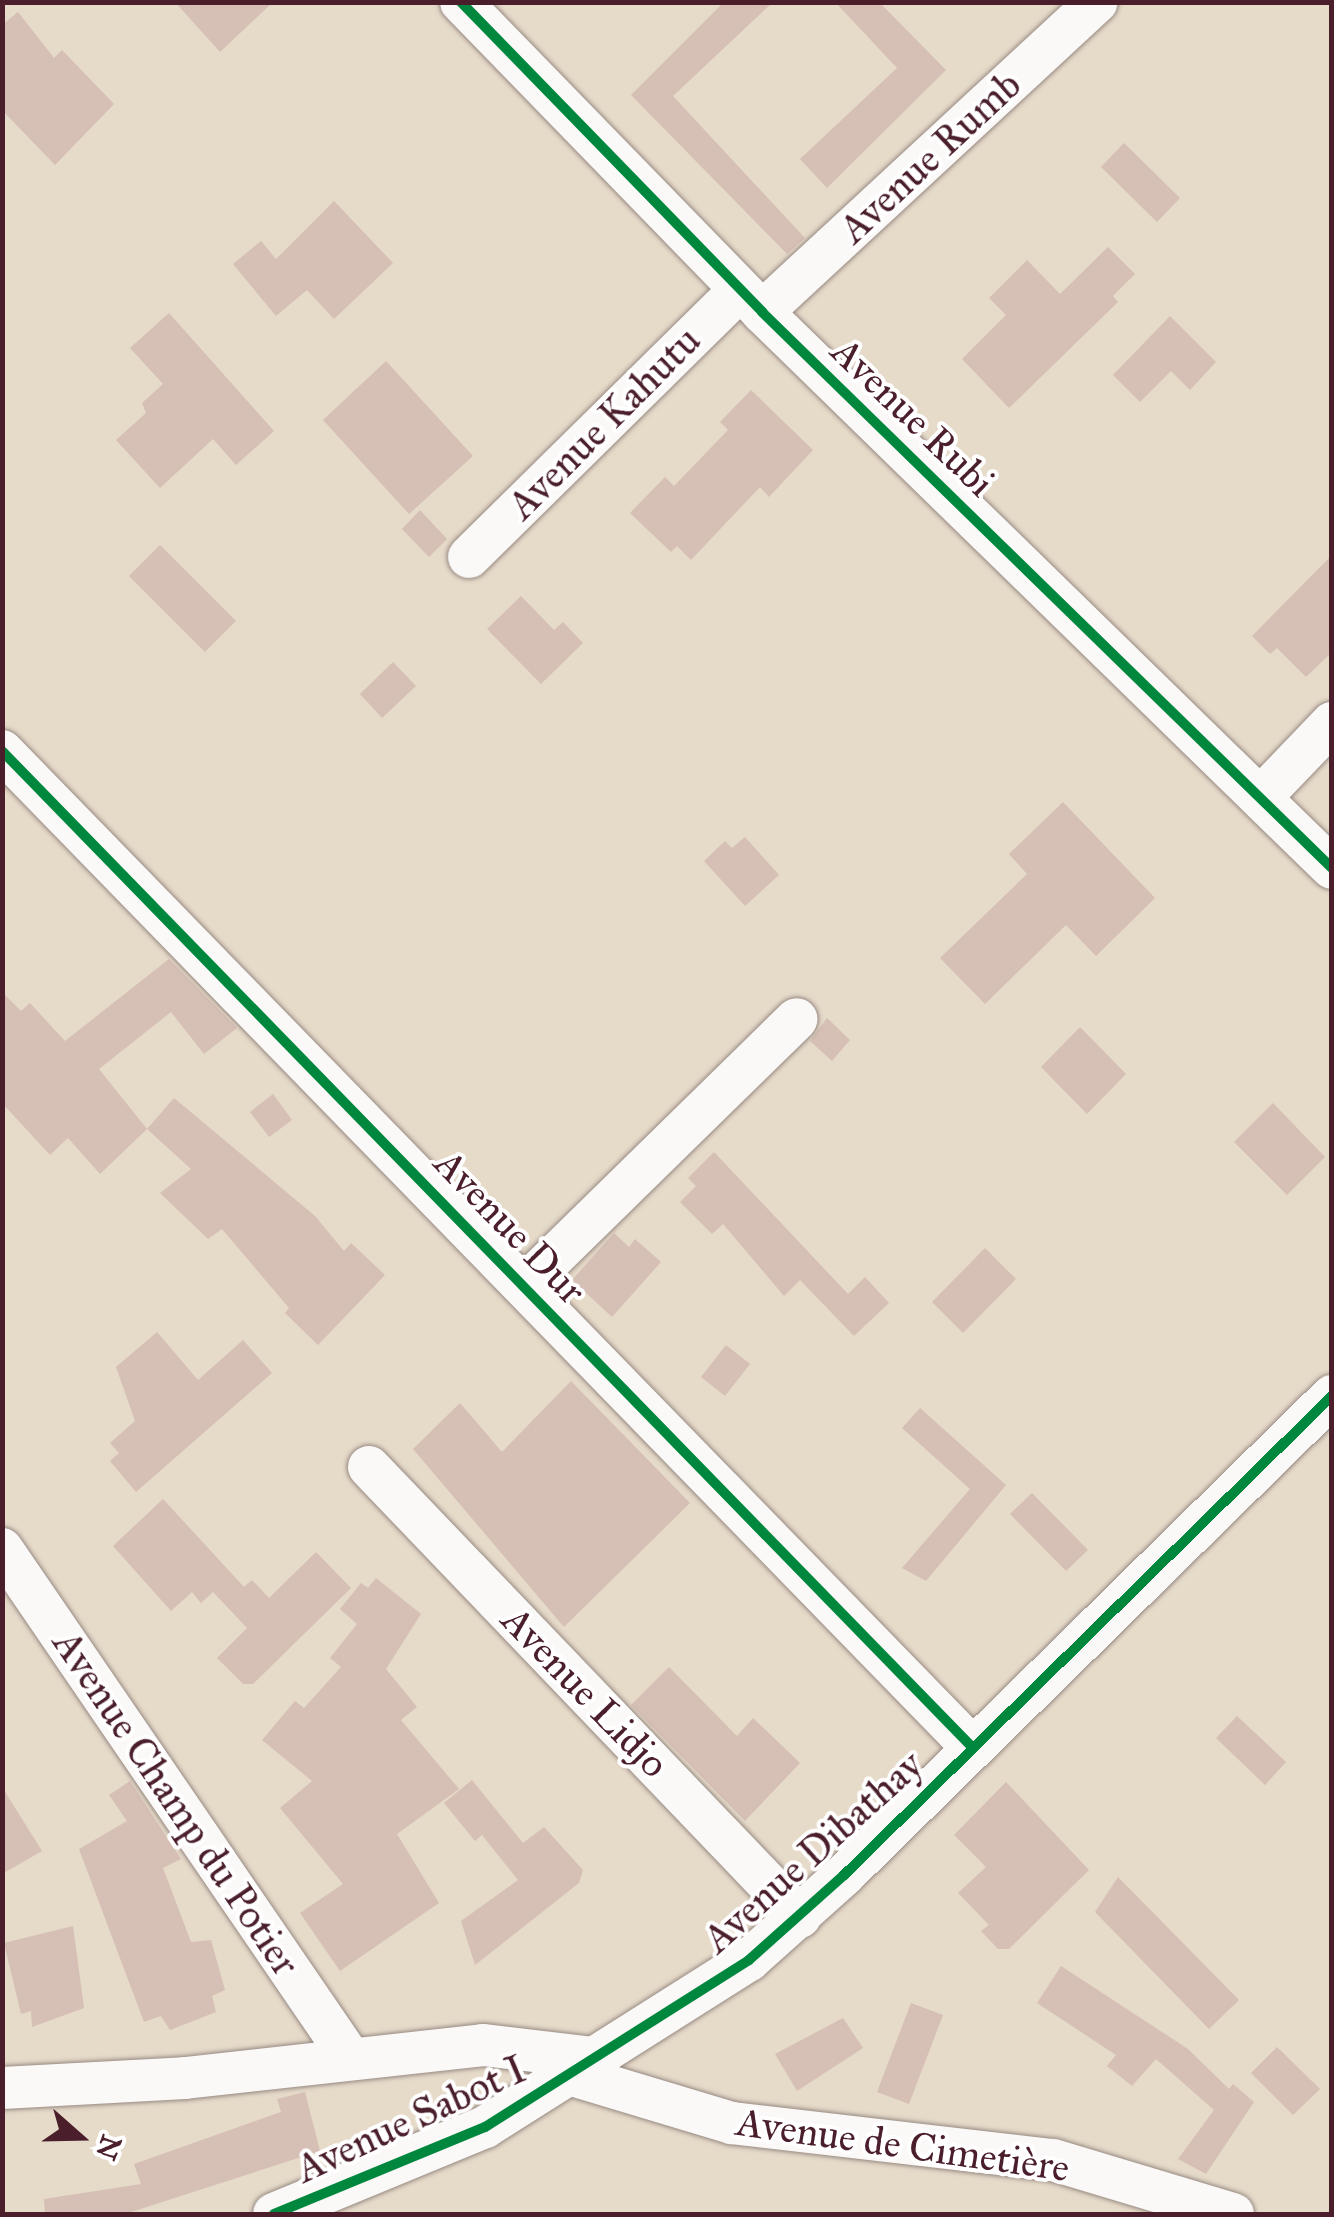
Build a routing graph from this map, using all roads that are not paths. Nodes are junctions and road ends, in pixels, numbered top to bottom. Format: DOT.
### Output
graph roads {
  1 [pos="461,2"];
  2 [pos="1097,2"];
  3 [pos="751,301"];
  4 [pos="468,557"];
  5 [pos="1332,723"];
  6 [pos="2,751"];
  7 [pos="1260,797"];
  8 [pos="1332,868"];
  9 [pos="797,1018"];
  10 [pos="525,1285"];
  11 [pos="1332,1396"];
  12 [pos="370,1466"];
  13 [pos="2,1549"];
  14 [pos="972,1747"];
  15 [pos="800,1917"];
  16 [pos="350,2058"];
  17 [pos="586,2067"];
  18 [pos="2,2088"];
  19 [pos="274,2214"];
  20 [pos="1233,2214"];
  1 -- 3 [label="street, Avenue Rubi"];
  2 -- 3 [label="street, Avenue Rumb"];
  3 -- 4 [label="street, Avenue Kahutu"];
  3 -- 7 [label="street, Avenue Rubi"];
  5 -- 7 [label="street"];
  6 -- 10 [label="street, Avenue Dur"];
  7 -- 8 [label="street, Avenue Rubi"];
  9 -- 10 [label="street"];
  10 -- 14 [label="street, Avenue Dur"];
  11 -- 14 [label="street, Avenue Dibathay"];
  12 -- 15 [label="street, Avenue Lidjo"];
  13 -- 16 [label="street, Avenue Champ du Potier"];
  14 -- 15 [label="street, Avenue Dibathay"];
  15 -- 17 [label="street, Avenue Dibathay"];
  16 -- 17 [label="street, Avenue de Cimetière"];
  16 -- 18 [label="street, Avenue de Cimetière"];
  17 -- 19 [label="street, Avenue Sabot I"];
  17 -- 20 [label="street, Avenue de Cimetière"];
}
